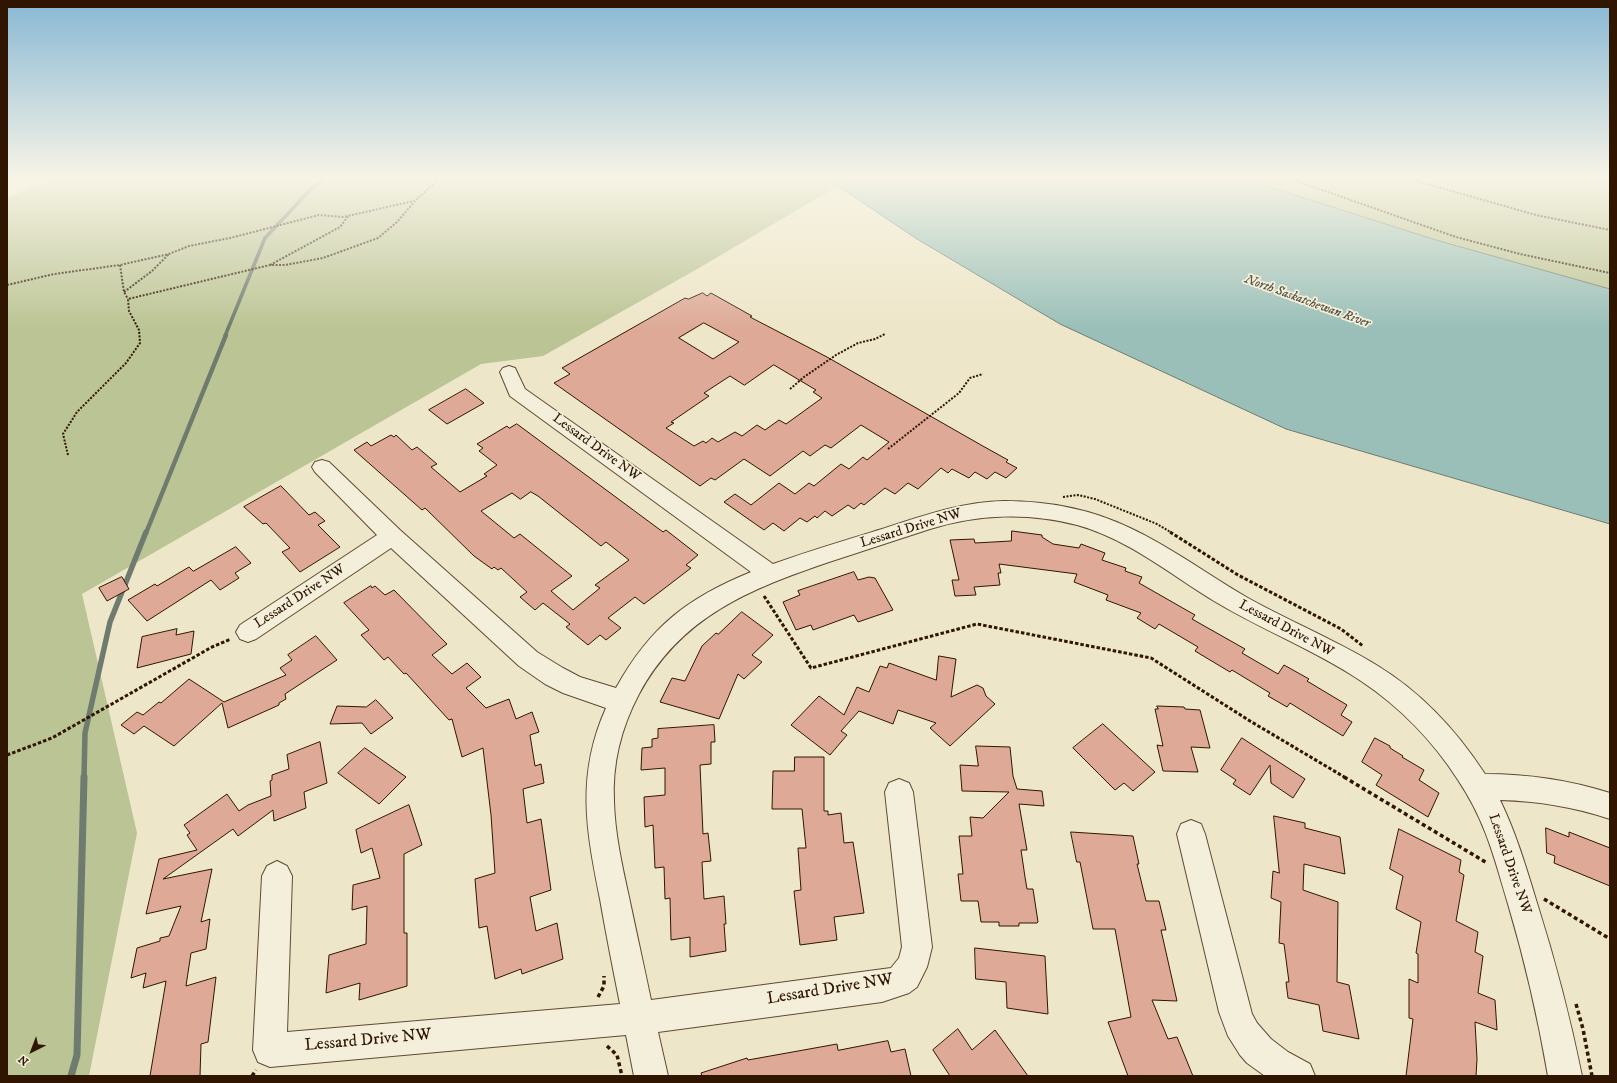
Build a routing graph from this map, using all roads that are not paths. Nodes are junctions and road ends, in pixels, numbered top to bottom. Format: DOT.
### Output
graph roads {
  1 [pos="509,372"];
  2 [pos="322,467"];
  3 [pos="392,536"];
  4 [pos="762,576"];
  5 [pos="248,632"];
  6 [pos="622,701"];
  7 [pos="1478,787"];
  8 [pos="899,792"];
  9 [pos="1610,806"];
  10 [pos="1191,834"];
  11 [pos="277,876"];
  12 [pos="640,1018"];
  13 [pos="651,1076"];
  14 [pos="1298,1076"];
  15 [pos="1564,1076"];
  1 -- 4 [label="street, Lessard Drive NW"];
  2 -- 3 [label="street"];
  3 -- 5 [label="street, Lessard Drive NW"];
  3 -- 6 [label="street"];
  4 -- 6 [label="street, Lessard Drive NW"];
  4 -- 7 [label="street, Lessard Drive NW"];
  6 -- 12 [label="street, Lessard Drive NW"];
  7 -- 9 [label="street"];
  7 -- 15 [label="street, Lessard Drive NW"];
  8 -- 12 [label="street, Lessard Drive NW"];
  10 -- 14 [label="street"];
  11 -- 12 [label="street, Lessard Drive NW"];
  12 -- 13 [label="street, Lessard Drive NW"];
}
